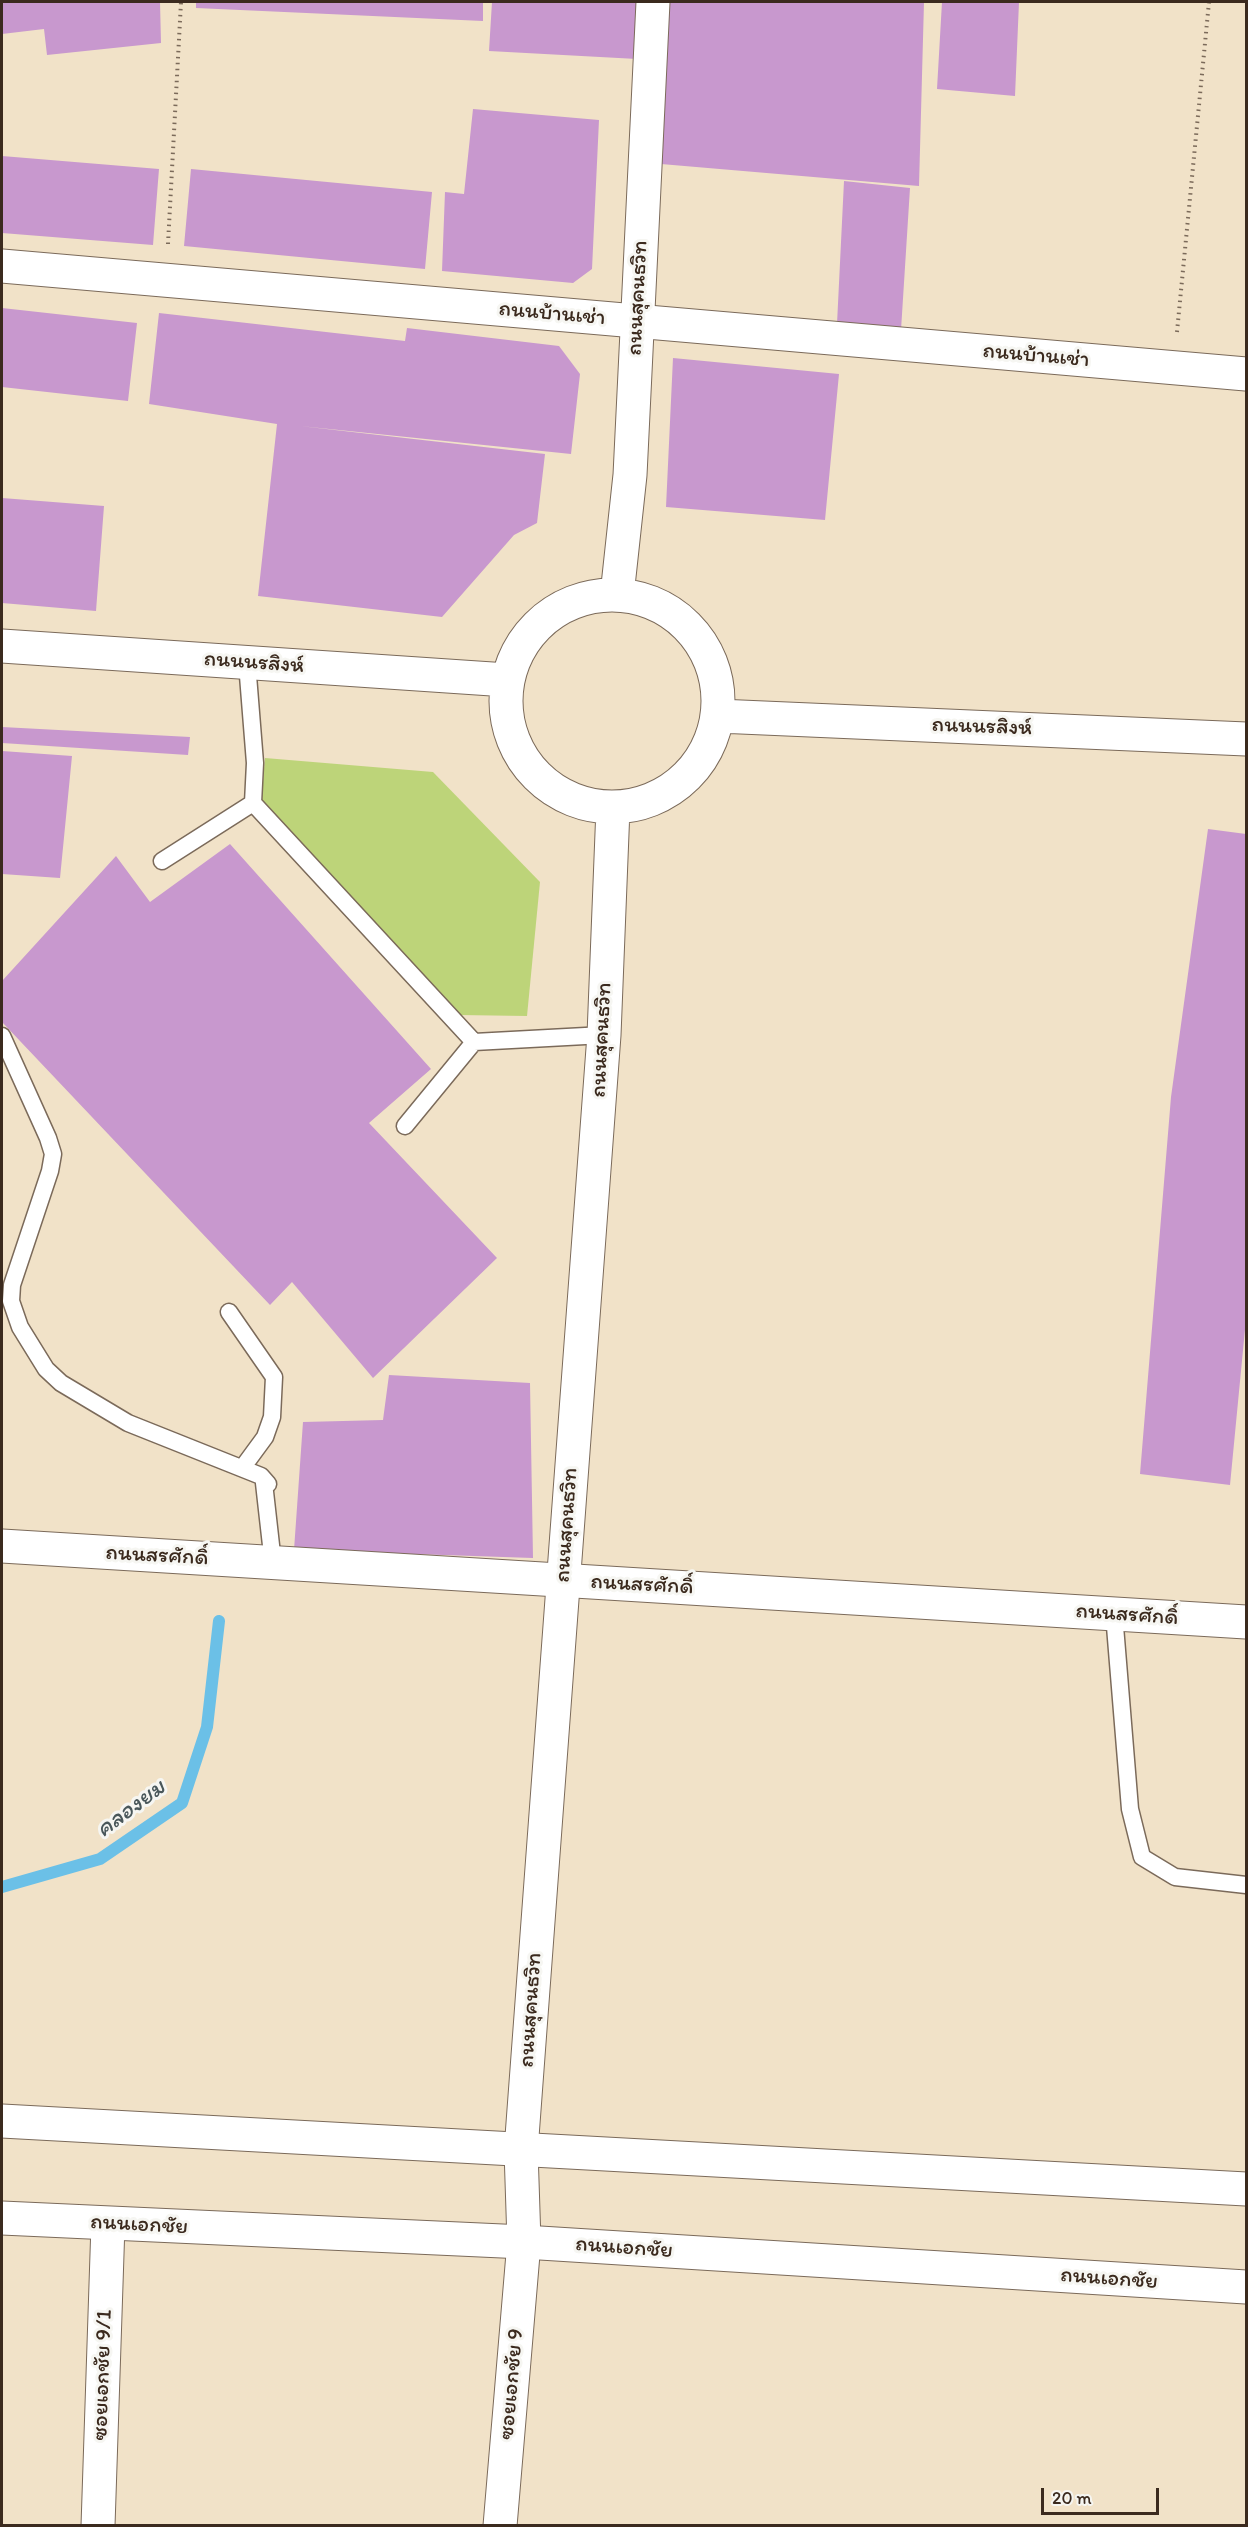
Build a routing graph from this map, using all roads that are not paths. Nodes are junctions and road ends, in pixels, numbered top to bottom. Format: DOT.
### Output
graph roads {
  1 [pos="653,2"];
  2 [pos="2,266"];
  3 [pos="636,321"];
  4 [pos="1246,374"];
  5 [pos="617,595"];
  6 [pos="2,646"];
  7 [pos="247,663"];
  8 [pos="507,680"];
  9 [pos="718,716"];
  10 [pos="1246,739"];
  11 [pos="253,803"];
  12 [pos="613,808"];
  13 [pos="162,861"];
  14 [pos="604,1035"];
  15 [pos="2,1036"];
  16 [pos="474,1042"];
  17 [pos="405,1126"];
  18 [pos="229,1312"];
  19 [pos="243,1467"];
  20 [pos="2,1546"];
  21 [pos="273,1563"];
  22 [pos="562,1581"];
  23 [pos="1113,1614"];
  24 [pos="1246,1622"];
  25 [pos="1246,1885"];
  26 [pos="2,2121"];
  27 [pos="521,2150"];
  28 [pos="1246,2189"];
  29 [pos="2,2218"];
  30 [pos="108,2224"];
  31 [pos="524,2242"];
  32 [pos="1246,2287"];
  33 [pos="98,2526"];
  34 [pos="500,2526"];
  1 -- 3 [label="street, ถนนสุคนธวิท"];
  2 -- 3 [label="street, ถนนบ้านเช่า"];
  3 -- 4 [label="street, ถนนบ้านเช่า"];
  3 -- 5 [label="street, ถนนสุคนธวิท"];
  5 -- 8 [label="street"];
  5 -- 9 [label="street"];
  6 -- 7 [label="street, ถนนนรสิงห์"];
  7 -- 8 [label="street, ถนนนรสิงห์"];
  7 -- 11 [label="lane"];
  8 -- 12 [label="street"];
  9 -- 10 [label="street, ถนนนรสิงห์"];
  9 -- 12 [label="street"];
  11 -- 13 [label="lane"];
  11 -- 16 [label="lane"];
  12 -- 14 [label="street, ถนนสุคนธวิท"];
  14 -- 16 [label="lane"];
  14 -- 22 [label="street, ถนนสุคนธวิท"];
  15 -- 19 [label="lane"];
  16 -- 17 [label="lane"];
  18 -- 19 [label="lane"];
  19 -- 21 [label="lane"];
  20 -- 21 [label="street, ถนนสรศักดิ์"];
  21 -- 22 [label="street, ถนนสรศักดิ์"];
  22 -- 23 [label="street, ถนนสรศักดิ์"];
  22 -- 27 [label="street, ถนนสุคนธวิท"];
  23 -- 24 [label="street, ถนนสรศักดิ์"];
  23 -- 25 [label="lane"];
  26 -- 27 [label="street"];
  27 -- 28 [label="street"];
  27 -- 31 [label="street, ถนนสุคนธวิท"];
  29 -- 30 [label="street, ถนนเอกชัย"];
  30 -- 31 [label="street, ถนนเอกชัย"];
  30 -- 33 [label="street, ซอยเอกชัย 9/1"];
  31 -- 32 [label="street, ถนนเอกชัย"];
  31 -- 34 [label="street, ซอยเอกชัย 9"];
}
